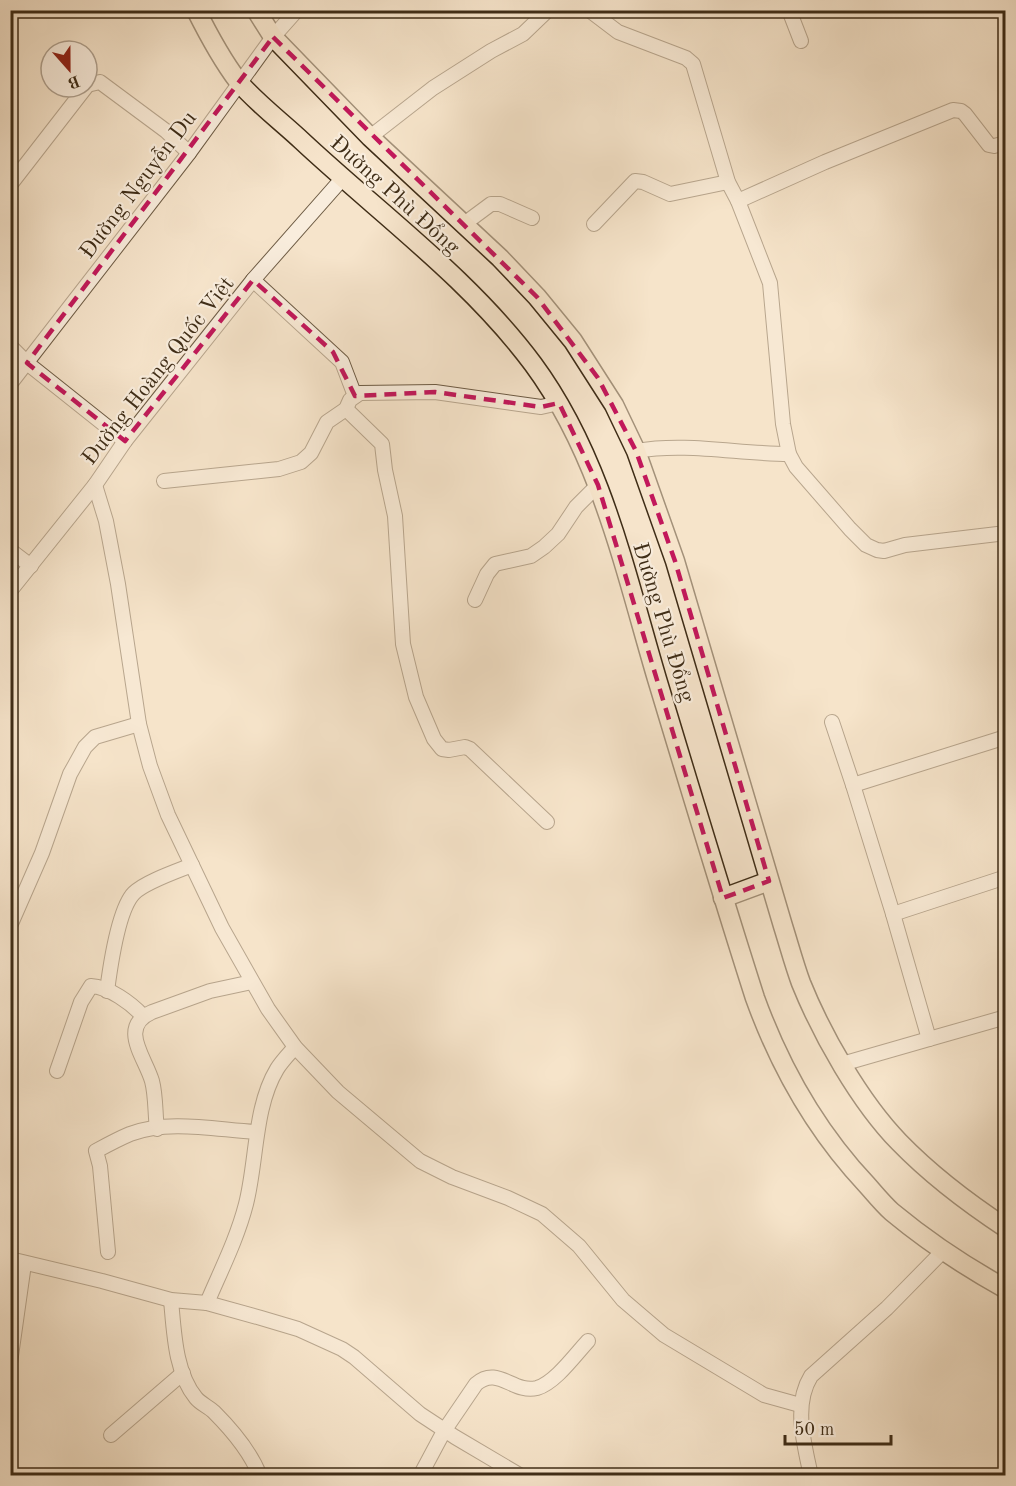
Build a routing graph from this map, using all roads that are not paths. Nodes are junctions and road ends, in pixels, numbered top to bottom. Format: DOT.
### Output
graph roads {
  1 [pos="196,10"];
  2 [pos="256,10"];
  3 [pos="297,10"];
  4 [pos="548,10"];
  5 [pos="589,10"];
  6 [pos="789,10"];
  7 [pos="273,37"];
  8 [pos="801,41"];
  9 [pos="99,82"];
  10 [pos="239,82"];
  11 [pos="76,99"];
  12 [pos="370,137"];
  13 [pos="1005,143"];
  14 [pos="189,153"];
  15 [pos="342,178"];
  16 [pos="728,182"];
  17 [pos="10,185"];
  18 [pos="738,201"];
  19 [pos="532,218"];
  20 [pos="464,224"];
  21 [pos="594,224"];
  22 [pos="253,280"];
  23 [pos="10,346"];
  24 [pos="27,363"];
  25 [pos="10,384"];
  26 [pos="355,396"];
  27 [pos="559,403"];
  28 [pos="346,409"];
  29 [pos="125,441"];
  30 [pos="636,451"];
  31 [pos="789,454"];
  32 [pos="164,481"];
  33 [pos="95,485"];
  34 [pos="597,485"];
  35 [pos="1005,533"];
  36 [pos="10,550"];
  37 [pos="31,566"];
  38 [pos="10,591"];
  39 [pos="475,600"];
  40 [pos="832,722"];
  41 [pos="139,724"];
  42 [pos="1005,737"];
  43 [pos="853,785"];
  44 [pos="547,822"];
  45 [pos="192,865"];
  46 [pos="1005,877"];
  47 [pos="769,881"];
  48 [pos="723,898"];
  49 [pos="893,914"];
  50 [pos="10,926"];
  51 [pos="252,982"];
  52 [pos="107,991"];
  53 [pos="143,1016"];
  54 [pos="1005,1017"];
  55 [pos="929,1039"];
  56 [pos="295,1047"];
  57 [pos="842,1064"];
  58 [pos="57,1071"];
  59 [pos="157,1129"];
  60 [pos="257,1132"];
  61 [pos="1005,1228"];
  62 [pos="944,1250"];
  63 [pos="108,1252"];
  64 [pos="17,1262"];
  65 [pos="1005,1289"];
  66 [pos="171,1300"];
  67 [pos="207,1303"];
  68 [pos="588,1341"];
  69 [pos="10,1363"];
  70 [pos="183,1373"];
  71 [pos="800,1405"];
  72 [pos="444,1431"];
  73 [pos="111,1435"];
  74 [pos="260,1476"];
  75 [pos="420,1476"];
  76 [pos="521,1476"];
  77 [pos="811,1476"];
  1 -- 10 [label="main road, Đường Phù Đổng"];
  2 -- 7 [label="main road, Đường Phù Đổng"];
  3 -- 7 [label="street, Đường Nguyễn Du"];
  4 -- 12 [label="street"];
  5 -- 16 [label="street"];
  6 -- 8 [label="street"];
  7 -- 10 [label="street, Đường Nguyễn Du"];
  7 -- 12 [label="main road, Đường Phù Đổng"];
  9 -- 14 [label="street"];
  10 -- 14 [label="street, Đường Nguyễn Du"];
  10 -- 15 [label="main road, Đường Phù Đổng"];
  11 -- 17 [label="street"];
  12 -- 20 [label="main road, Đường Phù Đổng"];
  13 -- 18 [label="street"];
  14 -- 24 [label="street, Đường Nguyễn Du"];
  15 -- 22 [label="street, Đường Hoàng Quốc Việt"];
  15 -- 27 [label="main road, Đường Phù Đổng"];
  16 -- 18 [label="street"];
  16 -- 21 [label="street"];
  18 -- 31 [label="street"];
  19 -- 20 [label="street"];
  20 -- 30 [label="main road, Đường Phù Đổng"];
  22 -- 26 [label="street"];
  22 -- 29 [label="street, Đường Hoàng Quốc Việt"];
  23 -- 24 [label="street"];
  24 -- 25 [label="street, Đường Nguyễn Du"];
  24 -- 29 [label="street"];
  26 -- 27 [label="street"];
  26 -- 28 [label="street"];
  27 -- 34 [label="main road, Đường Phù Đổng"];
  28 -- 32 [label="street"];
  28 -- 44 [label="street"];
  29 -- 33 [label="street, Đường Hoàng Quốc Việt"];
  30 -- 31 [label="street"];
  30 -- 47 [label="main road, Đường Phù Đổng"];
  31 -- 35 [label="street"];
  33 -- 37 [label="street, Đường Hoàng Quốc Việt"];
  33 -- 41 [label="street"];
  34 -- 39 [label="street"];
  34 -- 48 [label="main road, Đường Phù Đổng"];
  36 -- 37 [label="street"];
  37 -- 38 [label="street, Đường Hoàng Quốc Việt"];
  40 -- 43 [label="street"];
  41 -- 45 [label="street"];
  41 -- 50 [label="street"];
  42 -- 43 [label="street"];
  43 -- 49 [label="street"];
  45 -- 51 [label="street"];
  45 -- 52 [label="street"];
  46 -- 49 [label="street"];
  47 -- 48 [label="main road"];
  47 -- 57 [label="main road, Đường Phù Đổng"];
  48 -- 62 [label="main road, Đường Phù Đổng"];
  49 -- 55 [label="street"];
  51 -- 53 [label="street"];
  51 -- 56 [label="street"];
  52 -- 53 [label="street"];
  52 -- 58 [label="street"];
  53 -- 59 [label="street"];
  54 -- 55 [label="street"];
  55 -- 57 [label="street"];
  56 -- 60 [label="street"];
  56 -- 71 [label="street"];
  57 -- 61 [label="main road, Đường Phù Đổng"];
  59 -- 60 [label="street"];
  59 -- 63 [label="street"];
  60 -- 67 [label="street"];
  62 -- 65 [label="main road, Đường Phù Đổng"];
  62 -- 71 [label="street"];
  64 -- 66 [label="street"];
  64 -- 69 [label="street"];
  66 -- 67 [label="street"];
  66 -- 70 [label="street"];
  67 -- 72 [label="street"];
  68 -- 72 [label="street"];
  70 -- 73 [label="street"];
  70 -- 74 [label="street"];
  71 -- 77 [label="street"];
  72 -- 75 [label="street"];
  72 -- 76 [label="street"];
}
